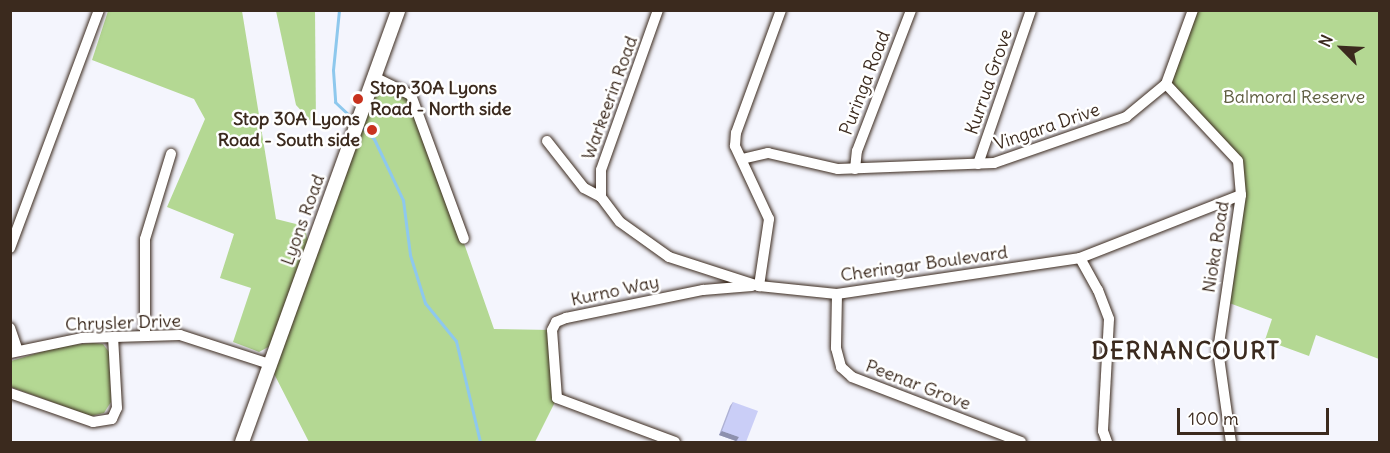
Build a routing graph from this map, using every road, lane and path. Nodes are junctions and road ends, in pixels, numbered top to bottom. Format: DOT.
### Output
graph roads {
  1 [pos="99,10"];
  2 [pos="398,10"];
  3 [pos="658,10"];
  4 [pos="781,10"];
  5 [pos="910,10"];
  6 [pos="1031,10"];
  7 [pos="1193,10"];
  8 [pos="374,77"];
  9 [pos="1166,84"];
  10 [pos="547,141"];
  11 [pos="171,154"];
  12 [pos="742,159"];
  13 [pos="978,164"];
  14 [pos="855,170"];
  15 [pos="1240,195"];
  16 [pos="601,197"];
  17 [pos="464,239"];
  18 [pos="10,248"];
  19 [pos="1080,258"];
  20 [pos="759,286"];
  21 [pos="837,294"];
  22 [pos="10,328"];
  23 [pos="145,336"];
  24 [pos="113,337"];
  25 [pos="14,352"];
  26 [pos="269,364"];
  27 [pos="10,393"];
  28 [pos="643,430"];
  29 [pos="242,442"];
  30 [pos="639,442"];
  31 [pos="675,442"];
  32 [pos="1020,442"];
  33 [pos="1107,442"];
  34 [pos="1231,442"];
  1 -- 18 [label="street"];
  2 -- 8 [label="street, Lyons Road"];
  3 -- 16 [label="street, Warkeerin Road"];
  4 -- 12 [label="street"];
  5 -- 14 [label="street, Puringa Road"];
  6 -- 13 [label="street, Kurrua Grove"];
  7 -- 9 [label="street"];
  8 -- 17 [label="street"];
  8 -- 26 [label="street, Lyons Road"];
  9 -- 13 [label="street, Vingara Drive"];
  9 -- 15 [label="street, Nioka Road"];
  10 -- 16 [label="street, Cheringar Boulevard"];
  11 -- 23 [label="street"];
  12 -- 14 [label="street, Vingara Drive"];
  12 -- 20 [label="street"];
  13 -- 14 [label="street, Vingara Drive"];
  15 -- 19 [label="street, Cheringar Boulevard"];
  15 -- 34 [label="street, Nioka Road"];
  16 -- 20 [label="street, Cheringar Boulevard"];
  19 -- 21 [label="street, Cheringar Boulevard"];
  19 -- 33 [label="street"];
  20 -- 21 [label="street, Cheringar Boulevard"];
  20 -- 28 [label="street, Kurno Way"];
  21 -- 32 [label="street, Peenar Grove"];
  22 -- 25 [label="street"];
  23 -- 24 [label="street, Chrysler Drive"];
  23 -- 26 [label="street, Chrysler Drive"];
  24 -- 25 [label="street, Chrysler Drive"];
  24 -- 27 [label="street"];
  26 -- 29 [label="street, Lyons Road"];
  28 -- 30 [label="street"];
  28 -- 31 [label="street"];
}
